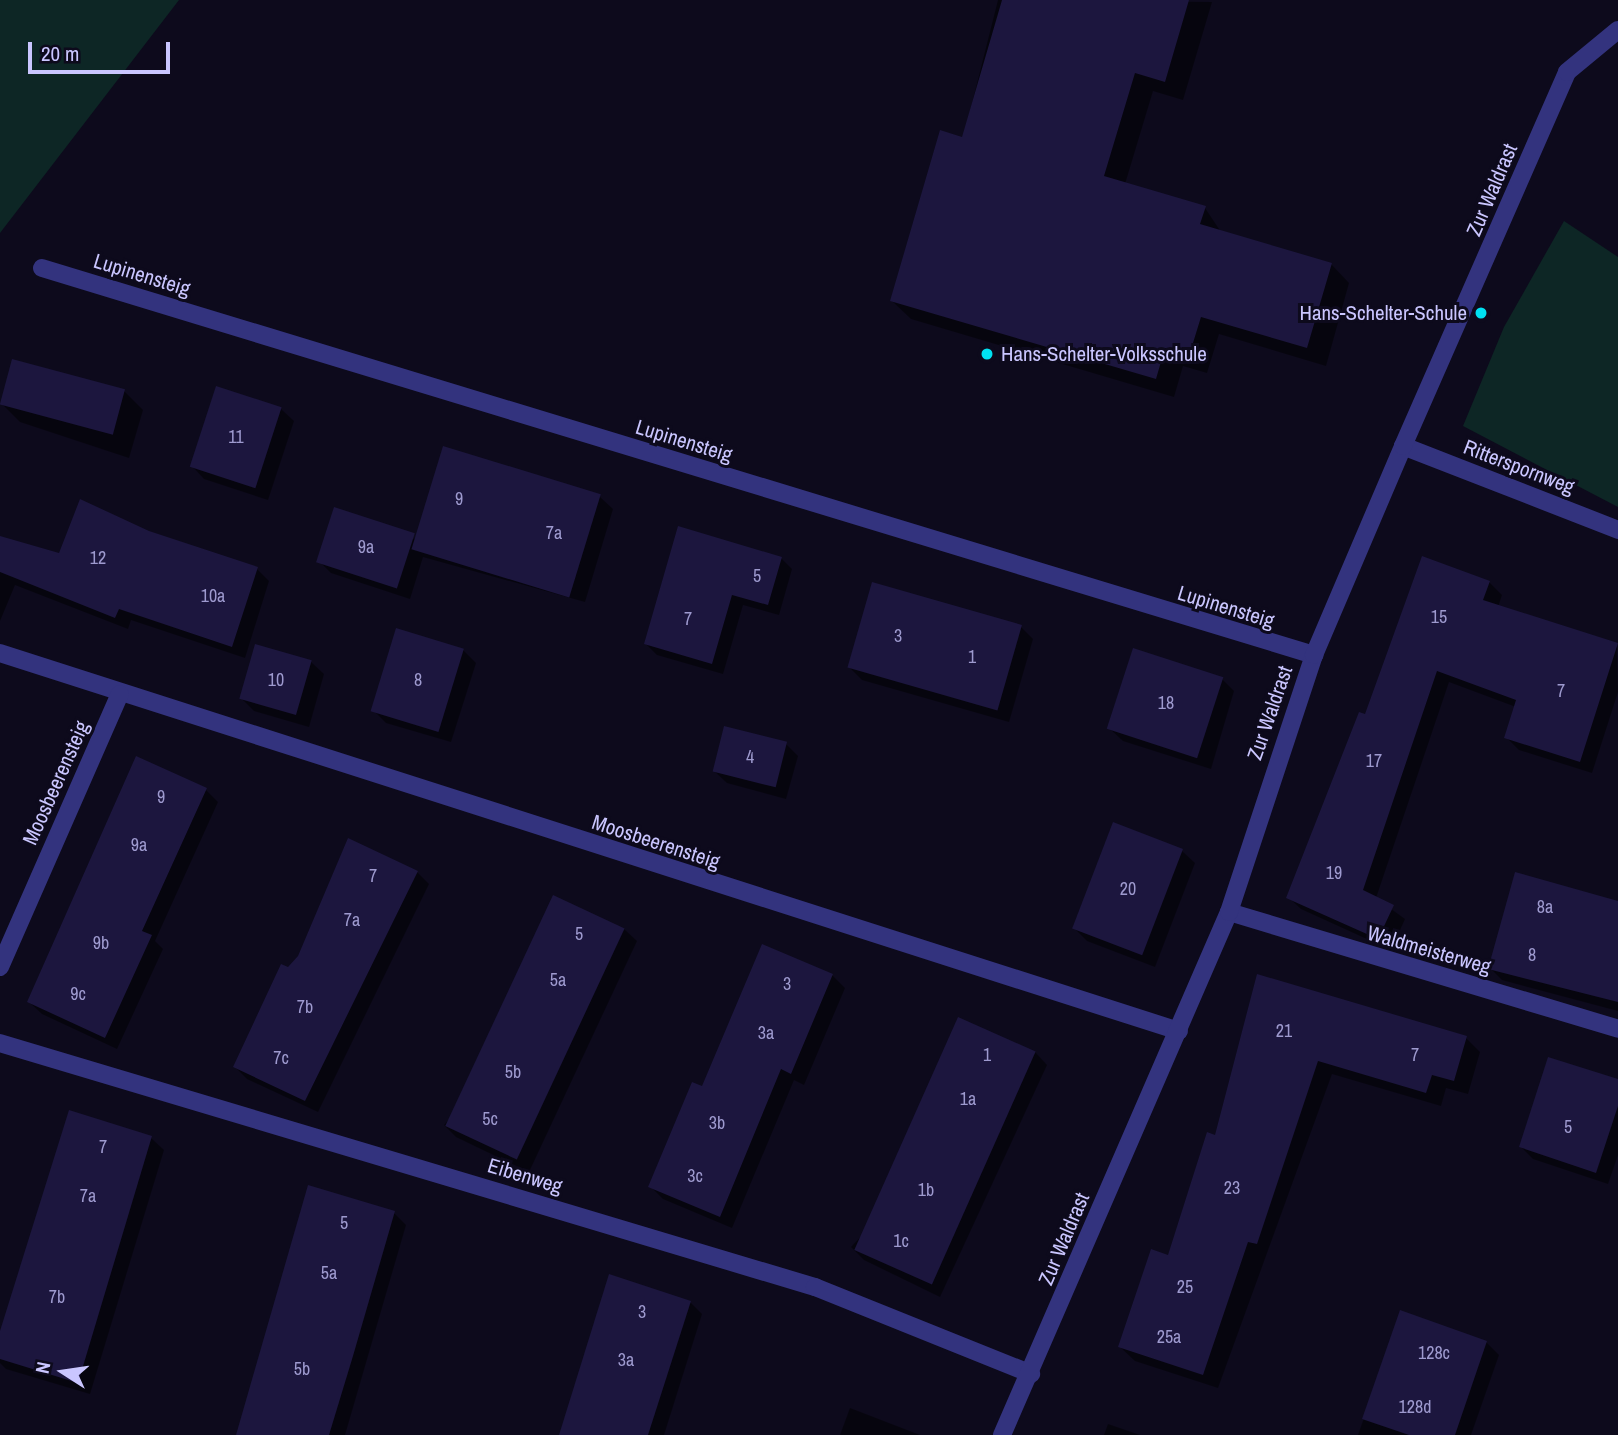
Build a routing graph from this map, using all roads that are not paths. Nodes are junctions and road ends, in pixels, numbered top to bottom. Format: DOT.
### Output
graph roads {
  1 [pos="1618,30"];
  2 [pos="42,268"];
  3 [pos="1403,446"];
  4 [pos="1618,530"];
  5 [pos="0,653"];
  6 [pos="1314,655"];
  7 [pos="120,695"];
  8 [pos="1229,912"];
  9 [pos="0,967"];
  10 [pos="1618,1029"];
  11 [pos="1179,1031"];
  12 [pos="0,1042"];
  13 [pos="1031,1374"];
  14 [pos="1002,1435"];
  1 -- 3 [label="street, Zur Waldrast"];
  2 -- 6 [label="street, Lupinensteig"];
  3 -- 4 [label="street, Ritterspornweg"];
  3 -- 6 [label="street, Zur Waldrast"];
  5 -- 7 [label="street, Moosbeerensteig"];
  6 -- 8 [label="street, Zur Waldrast"];
  7 -- 9 [label="street, Moosbeerensteig"];
  7 -- 11 [label="street, Moosbeerensteig"];
  8 -- 10 [label="street, Waldmeisterweg"];
  8 -- 11 [label="street, Zur Waldrast"];
  11 -- 13 [label="street, Zur Waldrast"];
  12 -- 13 [label="street, Eibenweg"];
  13 -- 14 [label="street, Zur Waldrast"];
}
